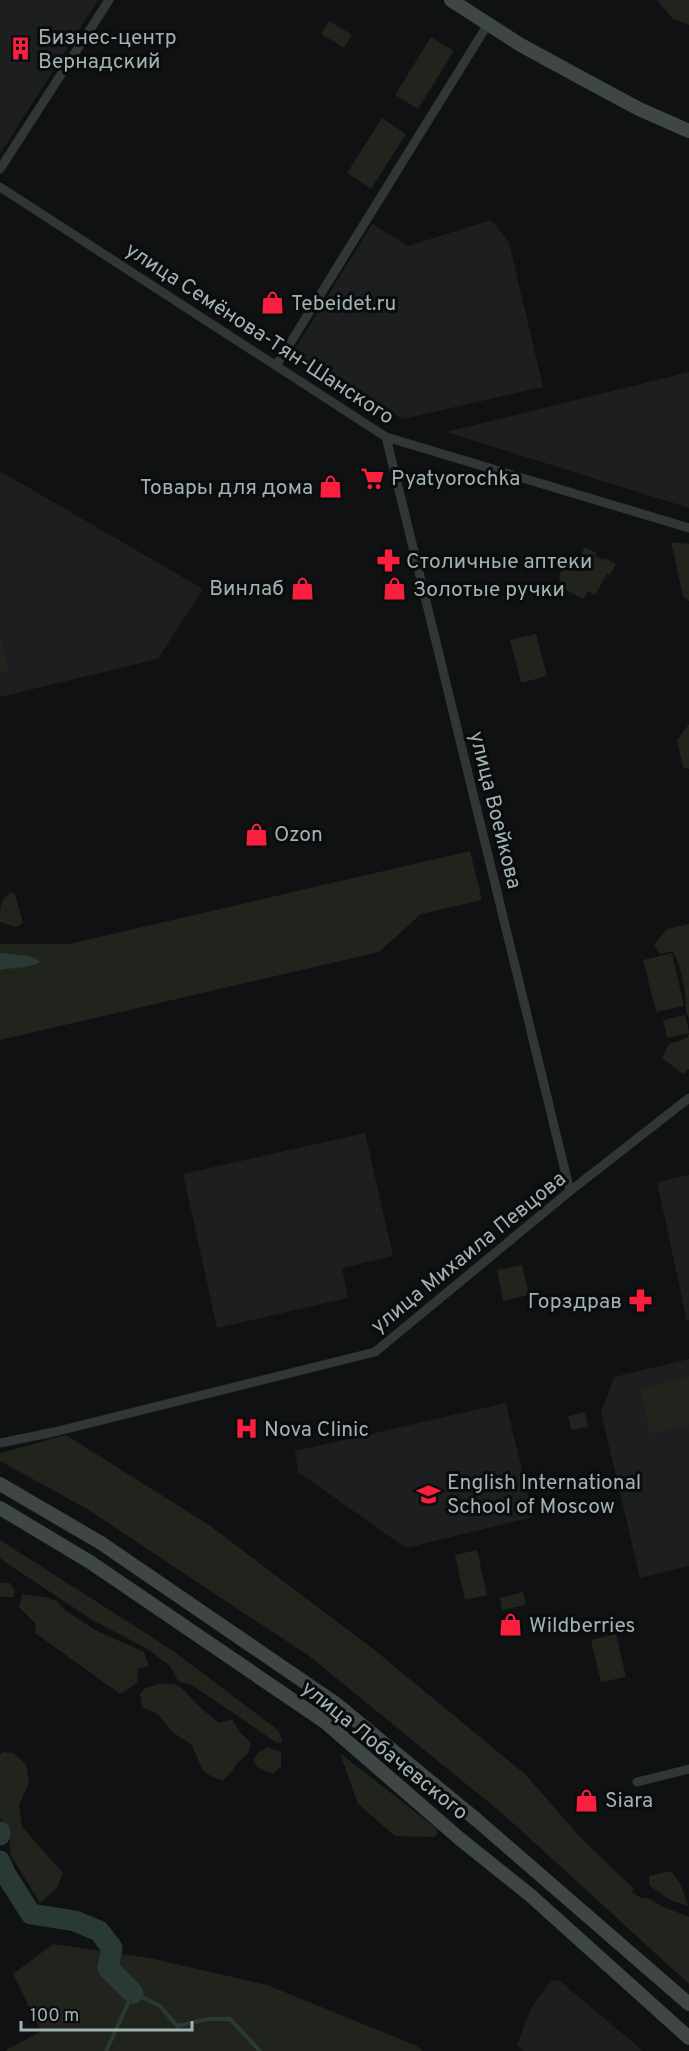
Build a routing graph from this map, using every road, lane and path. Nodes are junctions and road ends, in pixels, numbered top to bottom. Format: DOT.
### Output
graph roads {
  1 [pos="109,0"];
  2 [pos="450,0"];
  3 [pos="488,24"];
  4 [pos="689,131"];
  5 [pos="0,169"];
  6 [pos="0,187"];
  7 [pos="276,366"];
  8 [pos="386,437"];
  9 [pos="689,528"];
  10 [pos="689,1098"];
  11 [pos="570,1191"];
  12 [pos="0,1443"];
  13 [pos="0,1484"];
  14 [pos="0,1508"];
  15 [pos="689,1769"];
  16 [pos="637,1782"];
  17 [pos="689,2004"];
  18 [pos="689,2038"];
  1 -- 5 [label="street"];
  2 -- 3 [label="main road"];
  3 -- 4 [label="main road"];
  3 -- 7 [label="street"];
  6 -- 7 [label="street, улица Семёнова-Тян-Шанского"];
  7 -- 8 [label="street, улица Семёнова-Тян-Шанского"];
  8 -- 9 [label="street, улица Семёнова-Тян-Шанского"];
  8 -- 11 [label="street, улица Воейкова"];
  10 -- 11 [label="street, улица Михаила Певцова"];
  11 -- 12 [label="street, улица Михаила Певцова"];
  13 -- 17 [label="main road, улица Лобачевского"];
  14 -- 18 [label="main road, улица Лобачевского"];
  15 -- 16 [label="street"];
}
